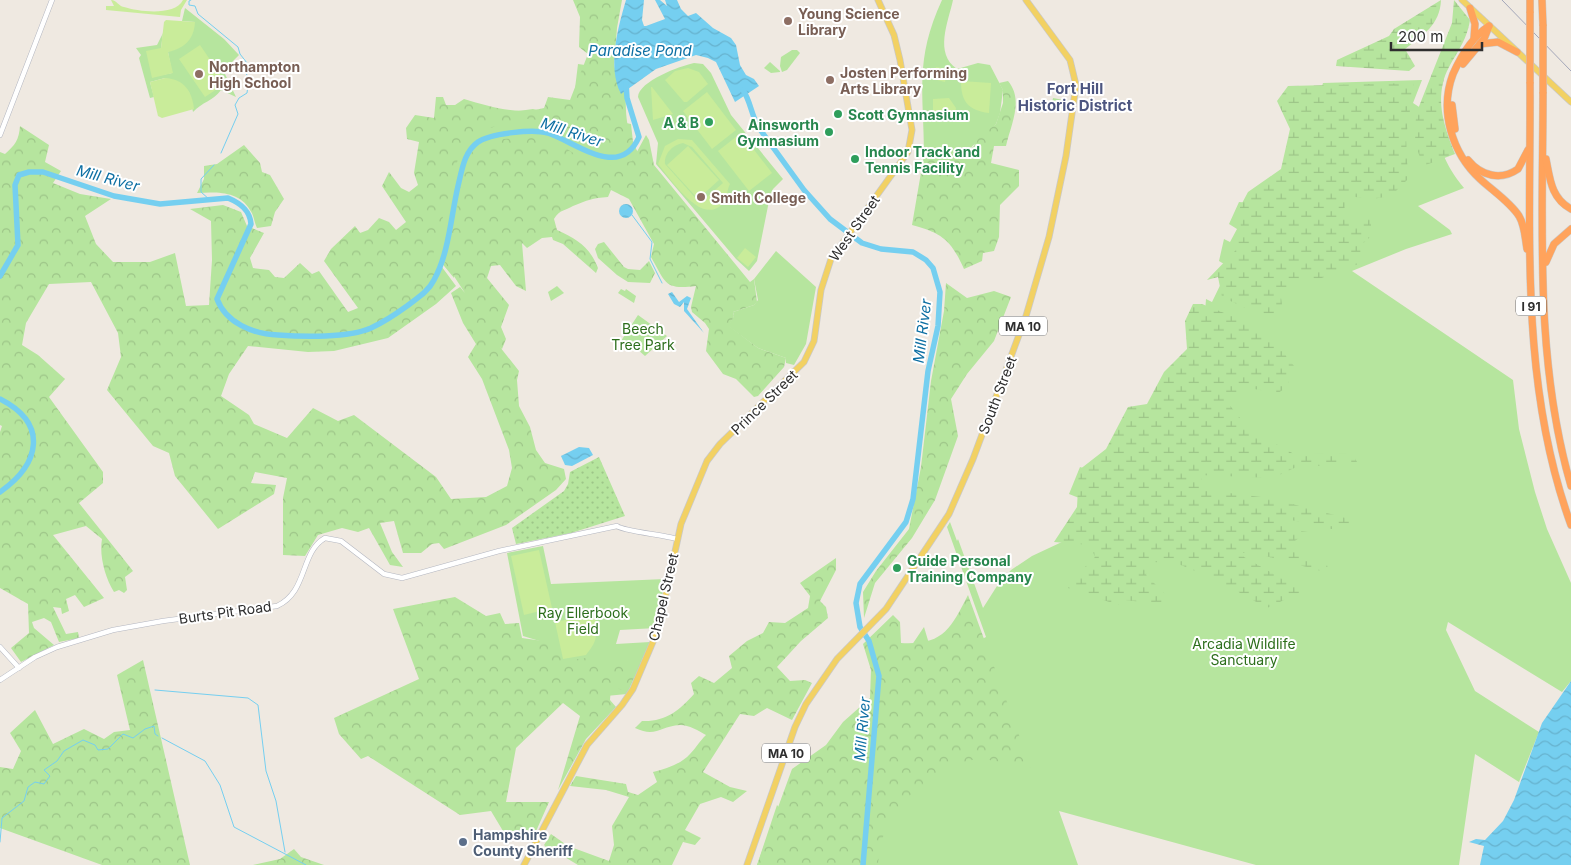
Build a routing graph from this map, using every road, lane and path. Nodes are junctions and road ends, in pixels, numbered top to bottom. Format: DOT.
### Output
graph roads {
  1 [pos="52,0"];
  2 [pos="878,0"];
  3 [pos="1026,0"];
  4 [pos="1462,0"];
  5 [pos="1530,0"];
  6 [pos="1542,0"];
  7 [pos="1470,8"];
  8 [pos="1489,26"];
  9 [pos="1474,38"];
  10 [pos="1480,44"];
  11 [pos="1517,52"];
  12 [pos="1571,102"];
  13 [pos="0,135"];
  14 [pos="1543,140"];
  15 [pos="1530,141"];
  16 [pos="1571,209"];
  17 [pos="1571,229"];
  18 [pos="1530,283"];
  19 [pos="1544,290"];
  20 [pos="817,320"];
  21 [pos="714,451"];
  22 [pos="1571,486"];
  23 [pos="1571,525"];
  24 [pos="677,539"];
  25 [pos="0,647"];
  26 [pos="18,668"];
  27 [pos="0,680"];
  28 [pos="524,865"];
  29 [pos="747,865"];
  1 -- 13 [label="street"];
  2 -- 20 [label="main road, West Street"];
  3 -- 29 [label="main road, South Street / MA 10"];
  4 -- 7 [label="main road"];
  5 -- 15 [label="highway, I 91, bridge"];
  6 -- 14 [label="highway, I 91, bridge"];
  7 -- 8 [label="main road"];
  7 -- 9 [label="highway"];
  8 -- 9 [label="highway"];
  8 -- 10 [label="highway"];
  8 -- 11 [label="main road"];
  9 -- 18 [label="highway"];
  10 -- 11 [label="highway"];
  10 -- 15 [label="highway"];
  11 -- 12 [label="main road"];
  14 -- 16 [label="highway"];
  14 -- 19 [label="highway, I 91"];
  15 -- 18 [label="highway, I 91"];
  17 -- 19 [label="highway"];
  18 -- 23 [label="highway, I 91"];
  19 -- 22 [label="highway, I 91"];
  20 -- 21 [label="main road, Prince Street"];
  21 -- 24 [label="main road, Chapel Street"];
  24 -- 26 [label="street, Burts Pit Road"];
  24 -- 28 [label="main road, Chapel Street"];
  25 -- 26 [label="street"];
  26 -- 27 [label="street, Burts Pit Road"];
}
